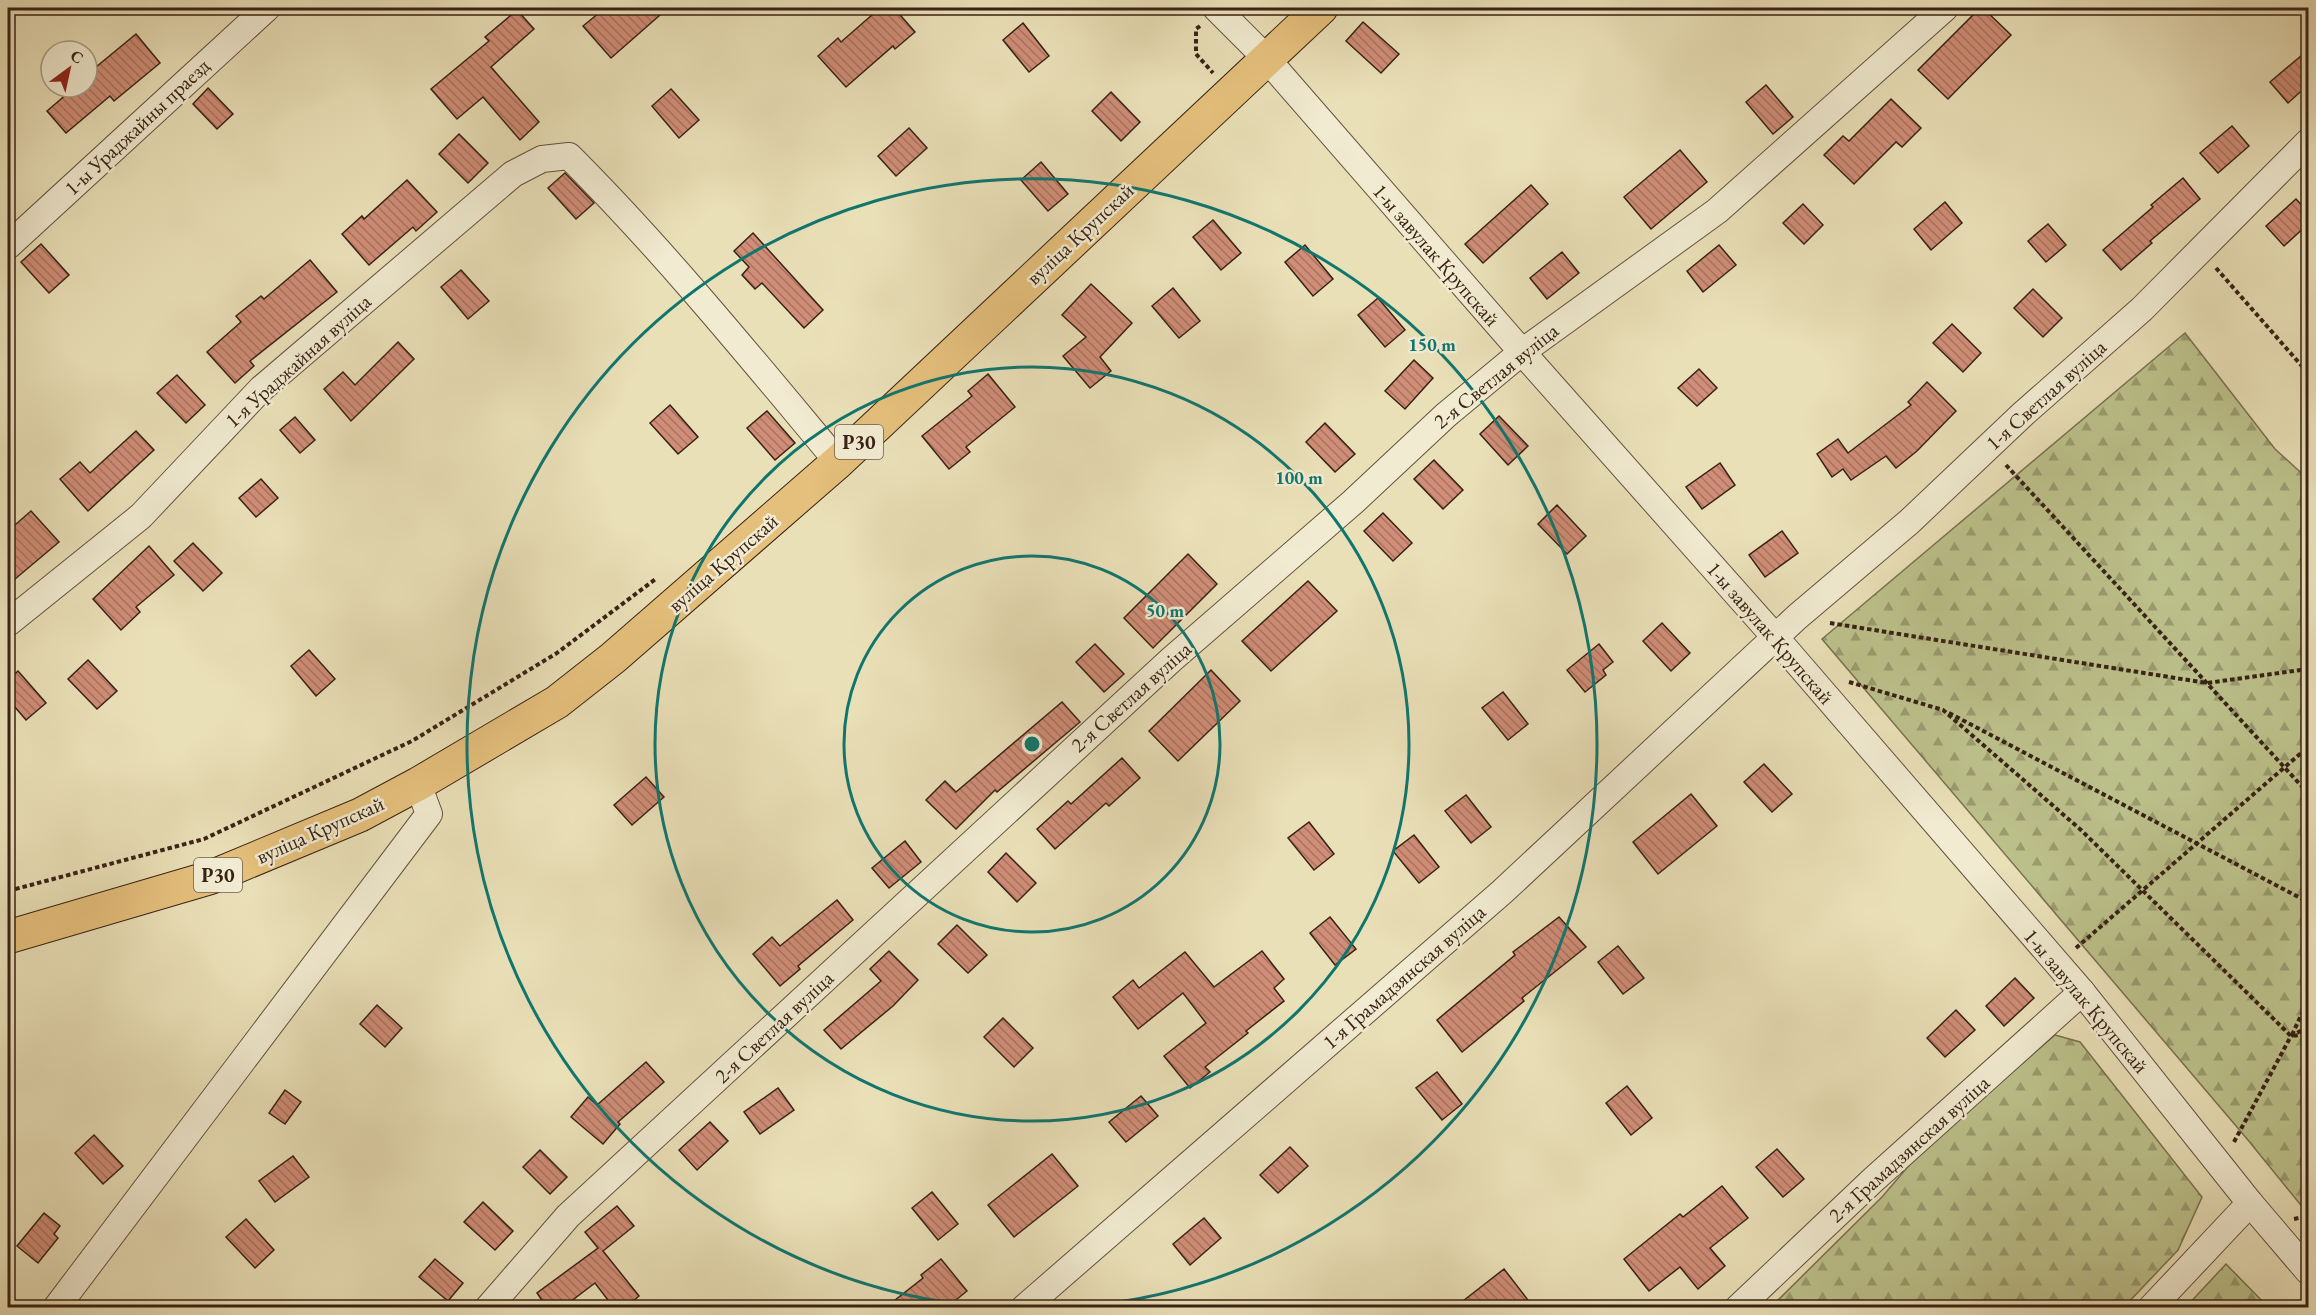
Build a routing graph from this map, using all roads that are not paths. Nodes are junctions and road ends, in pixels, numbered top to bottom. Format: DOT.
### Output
graph roads {
  1 [pos="267,8"];
  2 [pos="1217,8"];
  3 [pos="1321,8"];
  4 [pos="1945,8"];
  5 [pos="1266,58"];
  6 [pos="2308,142"];
  7 [pos="8,246"];
  8 [pos="1522,352"];
  9 [pos="838,462"];
  10 [pos="8,624"];
  11 [pos="1775,637"];
  12 [pos="418,784"];
  13 [pos="8,937"];
  14 [pos="2082,992"];
  15 [pos="2250,1203"];
  16 [pos="2308,1271"];
  17 [pos="56,1308"];
  18 [pos="488,1308"];
  19 [pos="1024,1308"];
  20 [pos="1738,1308"];
  21 [pos="2151,1308"];
  1 -- 7 [label="street, 1-ы Ураджайны праезд"];
  2 -- 5 [label="street, 1-ы завулак Крупскай"];
  3 -- 5 [label="main road, вуліца Крупскай / Р30"];
  4 -- 8 [label="street, 2-я Светлая вуліца"];
  5 -- 8 [label="street, 1-ы завулак Крупскай"];
  5 -- 9 [label="main road, вуліца Крупскай / Р30"];
  6 -- 11 [label="street, 1-я Светлая вуліца"];
  8 -- 11 [label="street, 1-ы завулак Крупскай"];
  8 -- 18 [label="street, 2-я Светлая вуліца"];
  9 -- 10 [label="street, 1-я Ураджайная вуліца"];
  9 -- 12 [label="main road, вуліца Крупскай / Р30"];
  11 -- 14 [label="street, 1-ы завулак Крупскай"];
  11 -- 19 [label="street, 1-я Грамадзянская вуліца"];
  12 -- 13 [label="main road, вуліца Крупскай / Р30"];
  12 -- 17 [label="street"];
  14 -- 15 [label="street, 1-ы завулак Крупскай"];
  14 -- 20 [label="street, 2-я Грамадзянская вуліца"];
  15 -- 16 [label="street, 1-ы завулак Крупскай"];
  15 -- 21 [label="street"];
}
